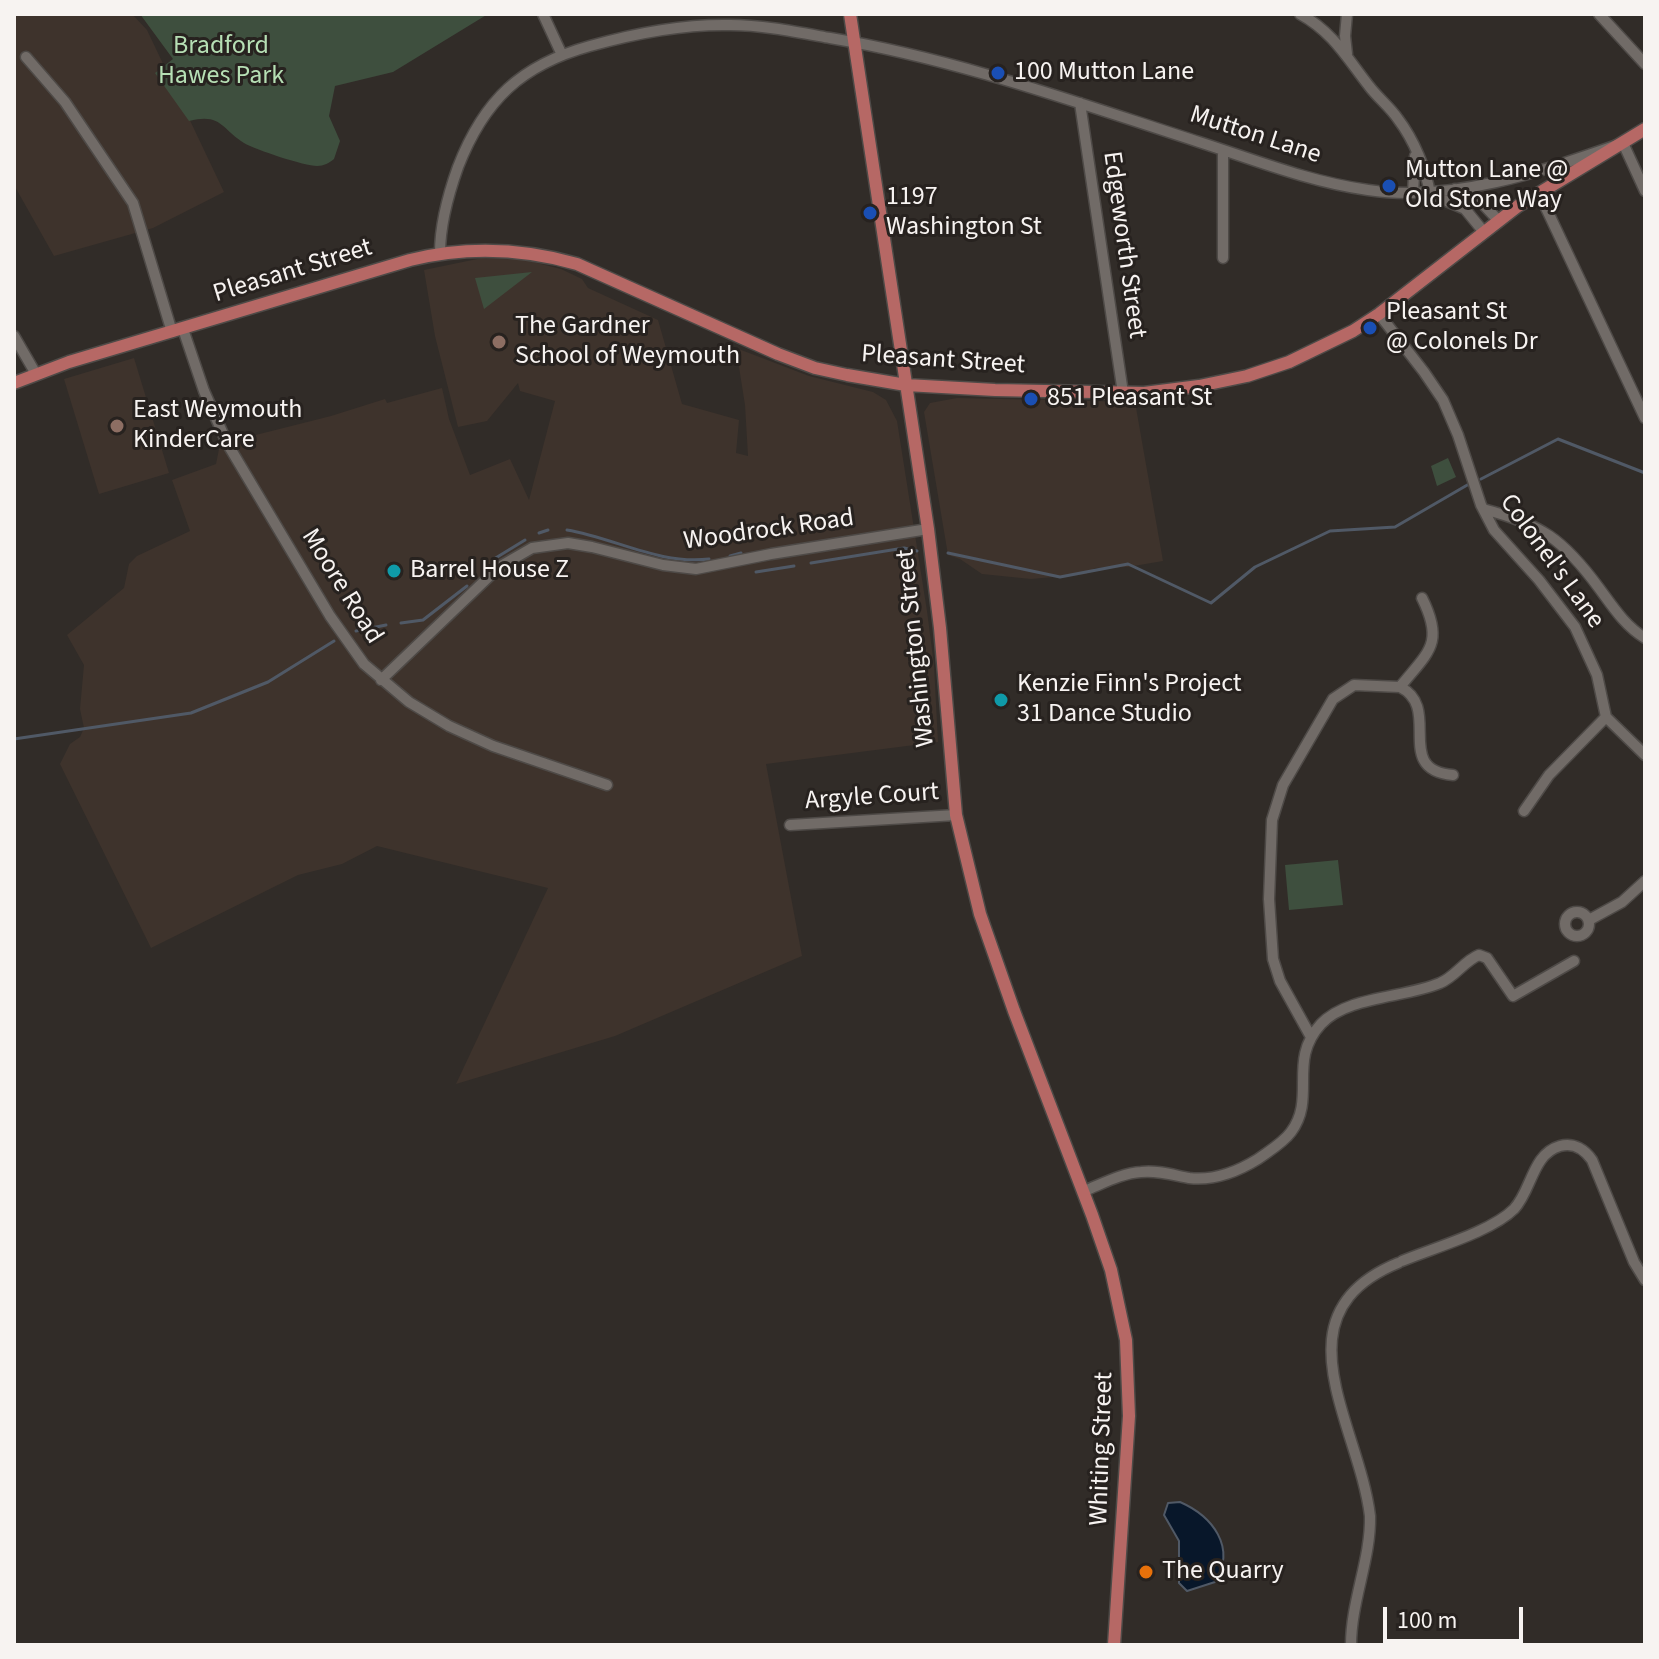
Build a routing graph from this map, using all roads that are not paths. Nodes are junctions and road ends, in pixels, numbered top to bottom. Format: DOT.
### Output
graph roads {
  1 [pos="543,14"];
  2 [pos="850,14"];
  3 [pos="1300,14"];
  4 [pos="1347,14"];
  5 [pos="1599,14"];
  6 [pos="854,41"];
  7 [pos="1347,54"];
  8 [pos="562,55"];
  9 [pos="26,57"];
  10 [pos="1645,64"];
  11 [pos="1080,103"];
  12 [pos="1645,129"];
  13 [pos="1623,143"];
  14 [pos="1223,150"];
  15 [pos="1414,150"];
  16 [pos="1454,189"];
  17 [pos="1645,191"];
  18 [pos="1413,193"];
  19 [pos="1539,193"];
  20 [pos="1430,194"];
  21 [pos="1498,220"];
  22 [pos="1483,231"];
  23 [pos="440,253"];
  24 [pos="1223,258"];
  25 [pos="1379,314"];
  26 [pos="177,331"];
  27 [pos="14,336"];
  28 [pos="36,374"];
  29 [pos="14,383"];
  30 [pos="906,385"];
  31 [pos="1123,393"];
  32 [pos="1645,418"];
  33 [pos="1483,509"];
  34 [pos="928,529"];
  35 [pos="1422,598"];
  36 [pos="1645,638"];
  37 [pos="381,680"];
  38 [pos="1400,687"];
  39 [pos="1606,717"];
  40 [pos="1645,755"];
  41 [pos="1453,775"];
  42 [pos="607,785"];
  43 [pos="1524,811"];
  44 [pos="956,815"];
  45 [pos="790,825"];
  46 [pos="1645,881"];
  47 [pos="1589,920"];
  48 [pos="1574,961"];
  49 [pos="1311,1037"];
  50 [pos="1084,1191"];
  51 [pos="1106,1257"];
  52 [pos="1645,1280"];
  53 [pos="1114,1645"];
  54 [pos="1351,1645"];
  1 -- 8 [label="street"];
  2 -- 6 [label="main road, Washington Street"];
  3 -- 7 [label="street"];
  4 -- 7 [label="street"];
  5 -- 10 [label="street"];
  6 -- 8 [label="street, Mutton Lane"];
  6 -- 11 [label="street, Mutton Lane"];
  6 -- 30 [label="main road, Washington Street"];
  7 -- 15 [label="street"];
  8 -- 23 [label="street, Mutton Lane"];
  9 -- 26 [label="street, Moore Road"];
  11 -- 14 [label="street, Mutton Lane"];
  11 -- 31 [label="street, Edgeworth Street"];
  12 -- 13 [label="main road, Pleasant Street"];
  13 -- 16 [label="street, Mutton Lane"];
  13 -- 17 [label="street"];
  13 -- 19 [label="main road, Pleasant Street"];
  14 -- 18 [label="street, Mutton Lane"];
  14 -- 24 [label="street"];
  15 -- 18 [label="street"];
  15 -- 20 [label="street"];
  16 -- 20 [label="street, Mutton Lane"];
  16 -- 21 [label="street"];
  18 -- 20 [label="street, Mutton Lane"];
  19 -- 21 [label="main road, Pleasant Street"];
  19 -- 32 [label="street"];
  20 -- 22 [label="street, Mutton Lane"];
  21 -- 22 [label="main road, Pleasant Street"];
  22 -- 25 [label="main road, Pleasant Street"];
  23 -- 26 [label="main road, Pleasant Street"];
  23 -- 30 [label="main road, Pleasant Street"];
  25 -- 31 [label="main road, Pleasant Street"];
  25 -- 33 [label="street, Colonel's Lane"];
  26 -- 28 [label="main road, Pleasant Street"];
  26 -- 37 [label="street, Moore Road"];
  27 -- 28 [label="street"];
  28 -- 29 [label="main road, Pleasant Street"];
  30 -- 31 [label="main road, Pleasant Street"];
  30 -- 34 [label="main road, Washington Street"];
  33 -- 36 [label="street"];
  33 -- 39 [label="street, Colonel's Lane"];
  34 -- 37 [label="street, Woodrock Road"];
  34 -- 44 [label="main road, Washington Street"];
  35 -- 38 [label="street"];
  37 -- 42 [label="street, Moore Road"];
  38 -- 41 [label="street"];
  38 -- 49 [label="street"];
  39 -- 40 [label="street"];
  39 -- 43 [label="street"];
  44 -- 45 [label="street, Argyle Court"];
  44 -- 50 [label="main road, Washington Street"];
  46 -- 47 [label="street"];
  48 -- 49 [label="street"];
  49 -- 50 [label="street"];
  50 -- 51 [label="main road, Washington Street"];
  51 -- 53 [label="main road, Whiting Street"];
  52 -- 54 [label="street"];
}
